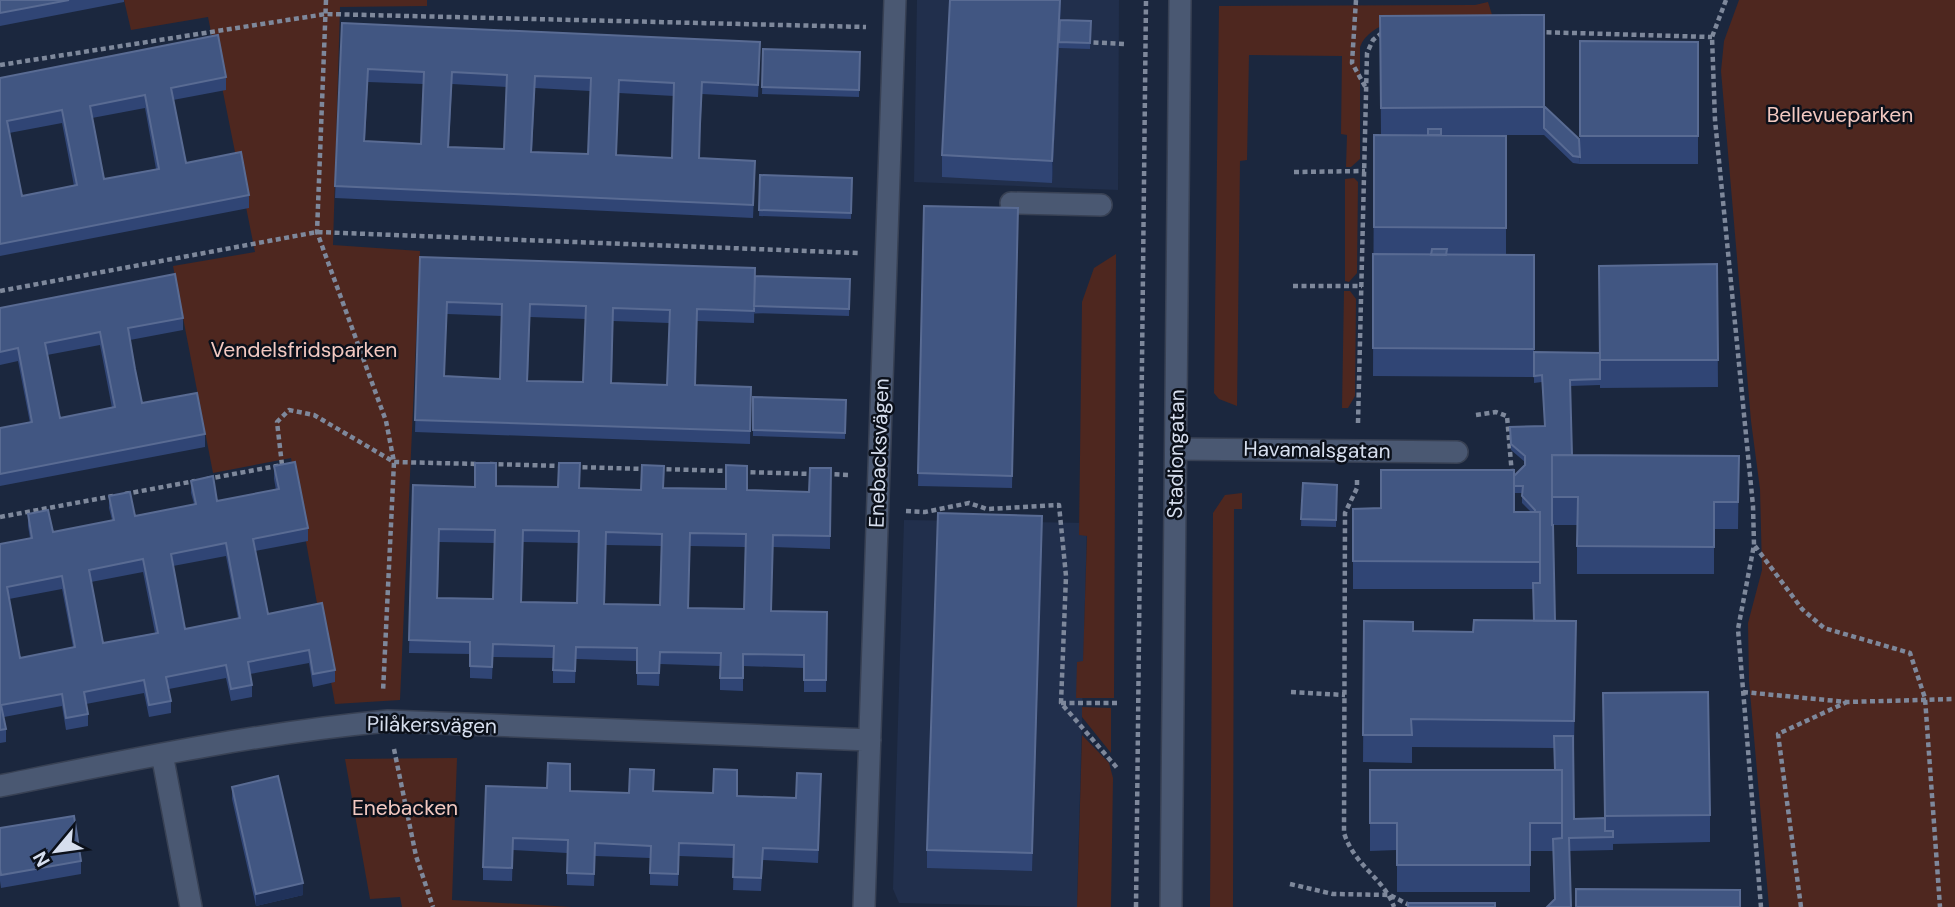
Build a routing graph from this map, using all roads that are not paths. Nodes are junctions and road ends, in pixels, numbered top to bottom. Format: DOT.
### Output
graph roads {
  1 [pos="895,0"];
  2 [pos="1180,0"];
  3 [pos="1012,203"];
  4 [pos="1101,205"];
  5 [pos="1177,449"];
  6 [pos="1457,452"];
  7 [pos="870,740"];
  8 [pos="162,754"];
  9 [pos="0,786"];
  10 [pos="191,907"];
  11 [pos="864,907"];
  12 [pos="1171,907"];
  1 -- 7 [label="street, Enebacksvägen"];
  2 -- 5 [label="street, Stadiongatan"];
  3 -- 4 [label="street"];
  5 -- 6 [label="street, Havamalsgatan"];
  5 -- 12 [label="street, Stadiongatan"];
  7 -- 8 [label="street, Pilåkersvägen"];
  7 -- 11 [label="street, Enebacksvägen"];
  8 -- 9 [label="street, Pilåkersvägen"];
  8 -- 10 [label="street"];
}
